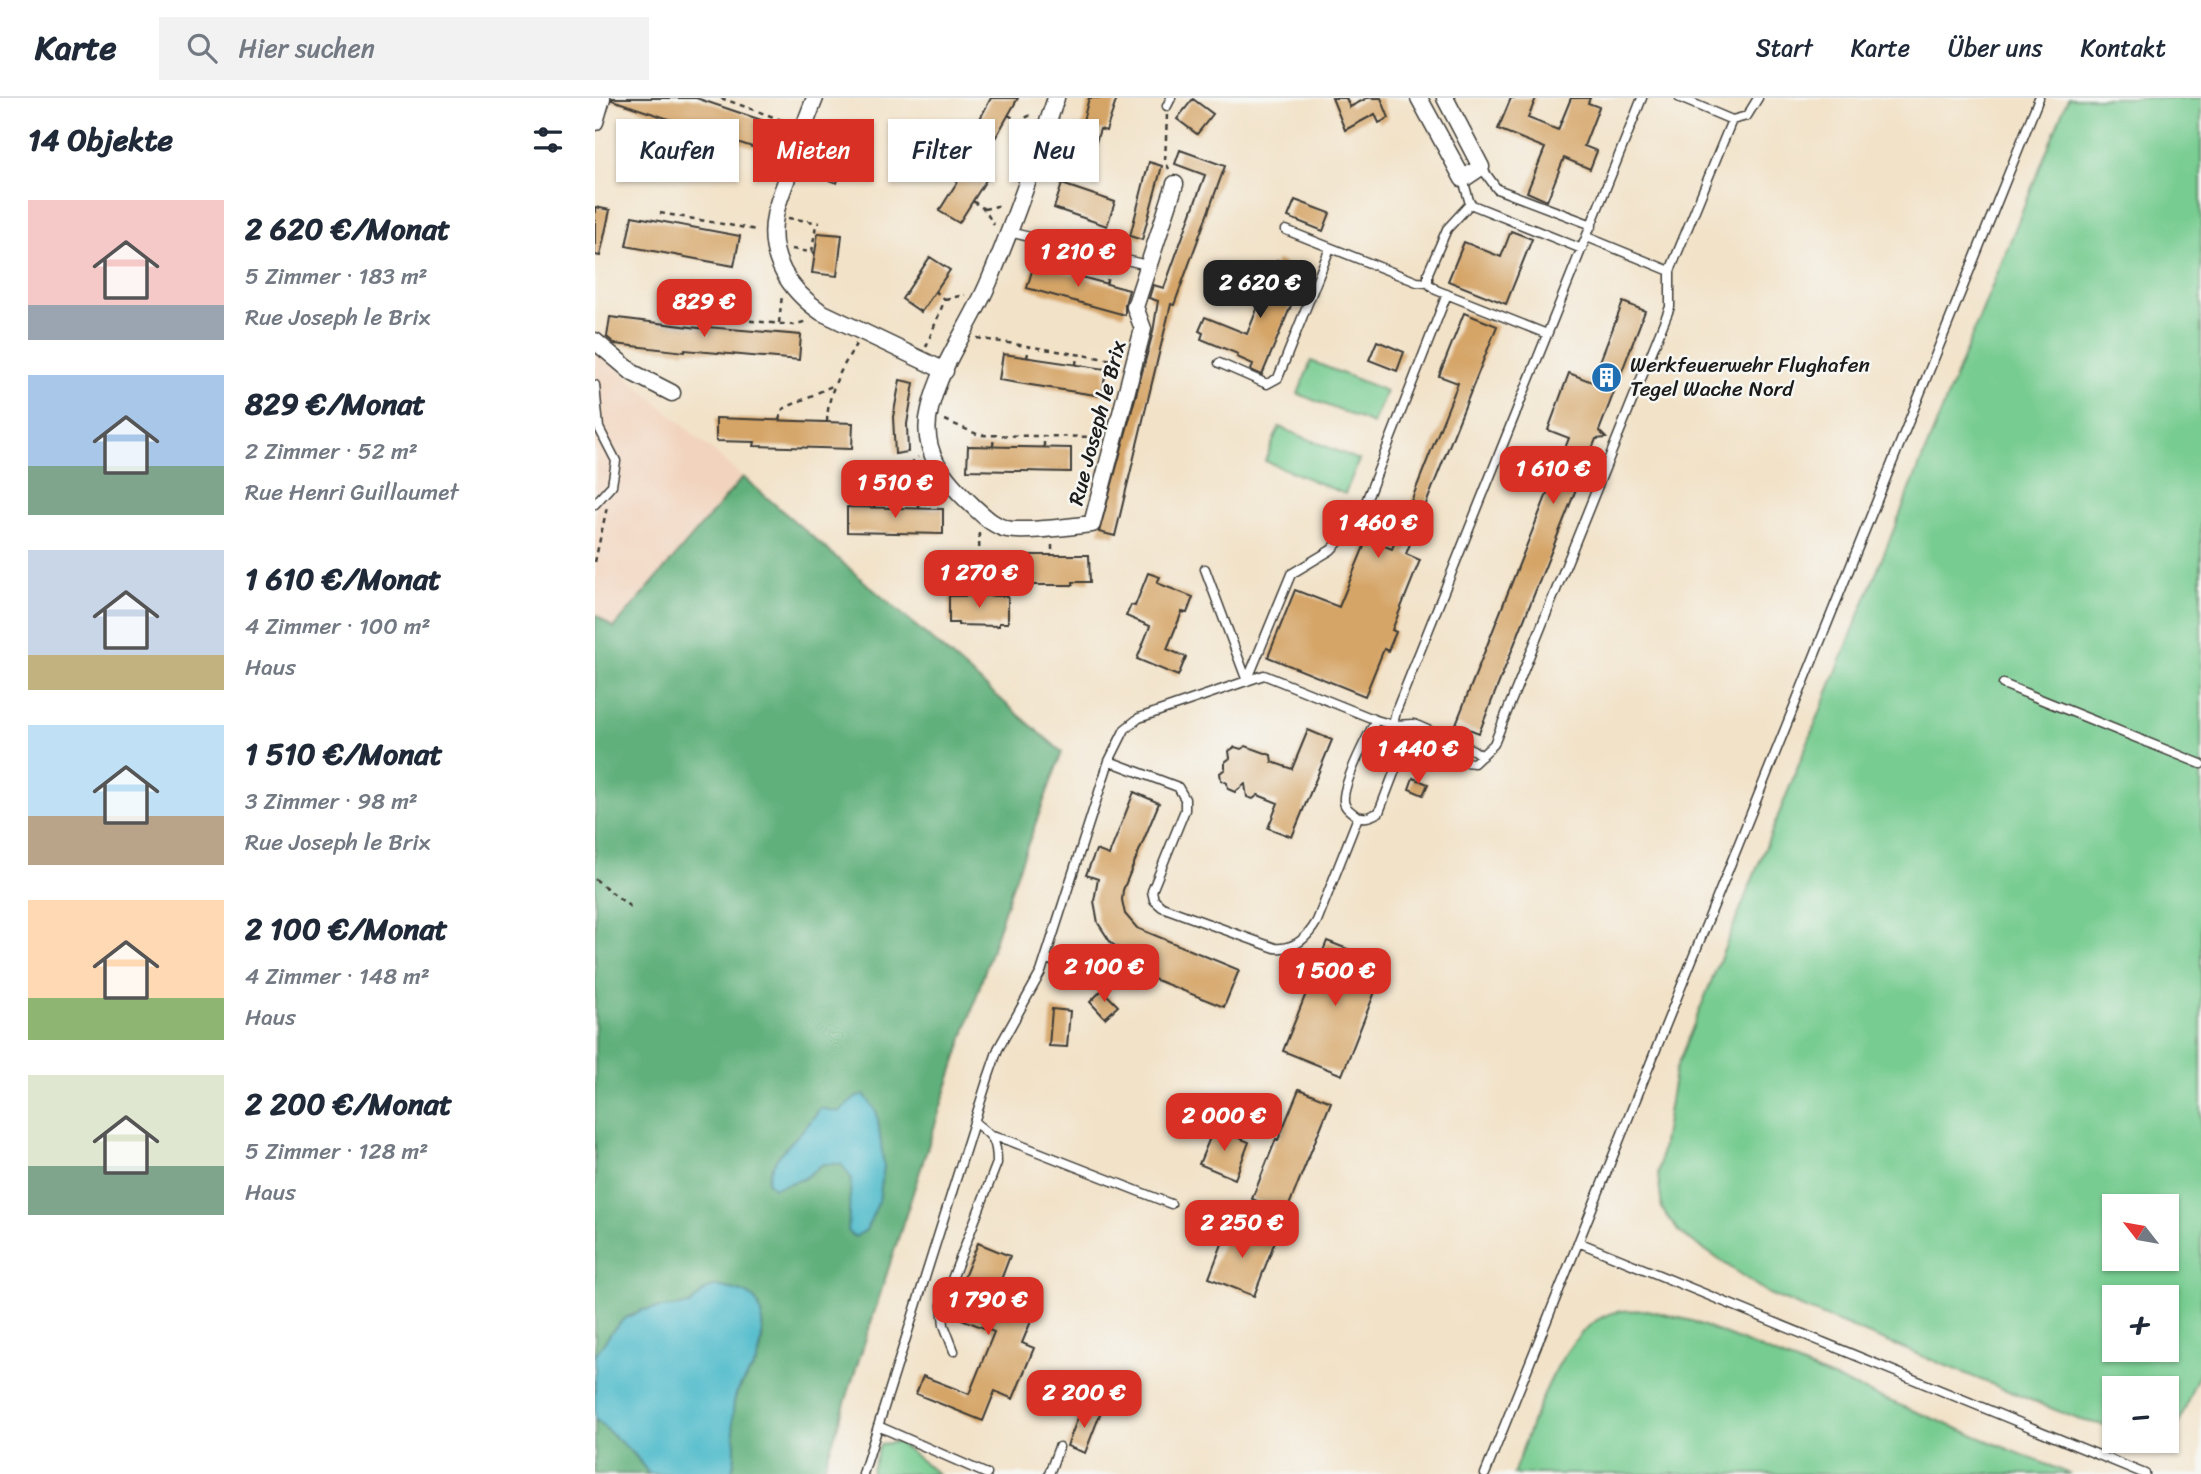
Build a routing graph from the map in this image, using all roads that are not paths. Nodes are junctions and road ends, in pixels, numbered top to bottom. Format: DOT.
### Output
graph roads {
  1 [pos="602,98"];
  2 [pos="815,98"];
  3 [pos="1419,98"];
  4 [pos="1445,98"];
  5 [pos="1642,98"];
  6 [pos="1679,98"];
  7 [pos="1758,98"];
  8 [pos="2039,98"];
  9 [pos="1055,101"];
  10 [pos="1732,120"];
  11 [pos="595,122"];
  12 [pos="1482,167"];
  13 [pos="1463,179"];
  14 [pos="1175,184"];
  15 [pos="1470,204"];
  16 [pos="1591,225"];
  17 [pos="1286,230"];
  18 [pos="1007,237"];
  19 [pos="1587,237"];
  20 [pos="1330,248"];
  21 [pos="1582,249"];
  22 [pos="1147,265"];
  23 [pos="1670,271"];
  24 [pos="1428,283"];
  25 [pos="1447,294"];
  26 [pos="1547,334"];
  27 [pos="595,341"];
  28 [pos="1219,363"];
  29 [pos="945,371"];
  30 [pos="595,385"];
  31 [pos="672,393"];
  32 [pos="595,504"];
  33 [pos="1205,569"];
  34 [pos="1247,681"];
  35 [pos="2003,684"];
  36 [pos="1376,720"];
  37 [pos="1393,725"];
  38 [pos="1407,739"];
  39 [pos="1482,756"];
  40 [pos="1109,761"];
  41 [pos="2201,764"];
  42 [pos="1358,817"];
  43 [pos="1046,957"];
  44 [pos="1064,969"];
  45 [pos="974,1122"];
  46 [pos="992,1136"];
  47 [pos="1171,1204"];
  48 [pos="1578,1242"];
  49 [pos="954,1351"];
  50 [pos="877,1426"];
  51 [pos="1059,1447"];
  52 [pos="863,1474"];
  53 [pos="987,1474"];
  54 [pos="1049,1474"];
  55 [pos="1485,1474"];
  56 [pos="2145,1474"];
  1 -- 11 [label="street"];
  2 -- 29 [label="street"];
  3 -- 13 [label="street"];
  4 -- 12 [label="street"];
  5 -- 16 [label="lane"];
  6 -- 10 [label="lane"];
  7 -- 10 [label="lane"];
  8 -- 48 [label="lane"];
  9 -- 18 [label="street, Rue Joseph le Brix"];
  10 -- 23 [label="lane"];
  12 -- 13 [label="street"];
  12 -- 16 [label="lane"];
  13 -- 15 [label="lane"];
  14 -- 22 [label="street, Rue Joseph le Brix"];
  15 -- 21 [label="lane"];
  15 -- 24 [label="lane"];
  16 -- 19 [label="lane"];
  17 -- 20 [label="lane"];
  18 -- 22 [label="lane"];
  18 -- 29 [label="street, Rue Joseph le Brix"];
  19 -- 21 [label="lane"];
  19 -- 23 [label="lane"];
  20 -- 24 [label="lane"];
  20 -- 28 [label="lane"];
  21 -- 26 [label="lane"];
  22 -- 29 [label="street, Rue Joseph le Brix"];
  23 -- 39 [label="lane"];
  24 -- 25 [label="lane"];
  25 -- 26 [label="lane"];
  25 -- 34 [label="lane"];
  26 -- 37 [label="lane"];
  27 -- 31 [label="street"];
  30 -- 32 [label="lane"];
  33 -- 34 [label="lane"];
  34 -- 36 [label="lane"];
  34 -- 40 [label="lane"];
  35 -- 41 [label="lane"];
  36 -- 37 [label="lane"];
  36 -- 42 [label="lane"];
  37 -- 38 [label="lane"];
  37 -- 39 [label="lane"];
  38 -- 39 [label="lane"];
  38 -- 42 [label="lane"];
  40 -- 42 [label="lane"];
  40 -- 43 [label="lane"];
  43 -- 44 [label="lane"];
  43 -- 45 [label="lane"];
  45 -- 46 [label="lane"];
  45 -- 50 [label="lane"];
  46 -- 47 [label="lane"];
  46 -- 49 [label="lane"];
  48 -- 55 [label="lane"];
  48 -- 56 [label="lane"];
  50 -- 52 [label="lane"];
  50 -- 53 [label="lane"];
  51 -- 54 [label="lane"];
}
